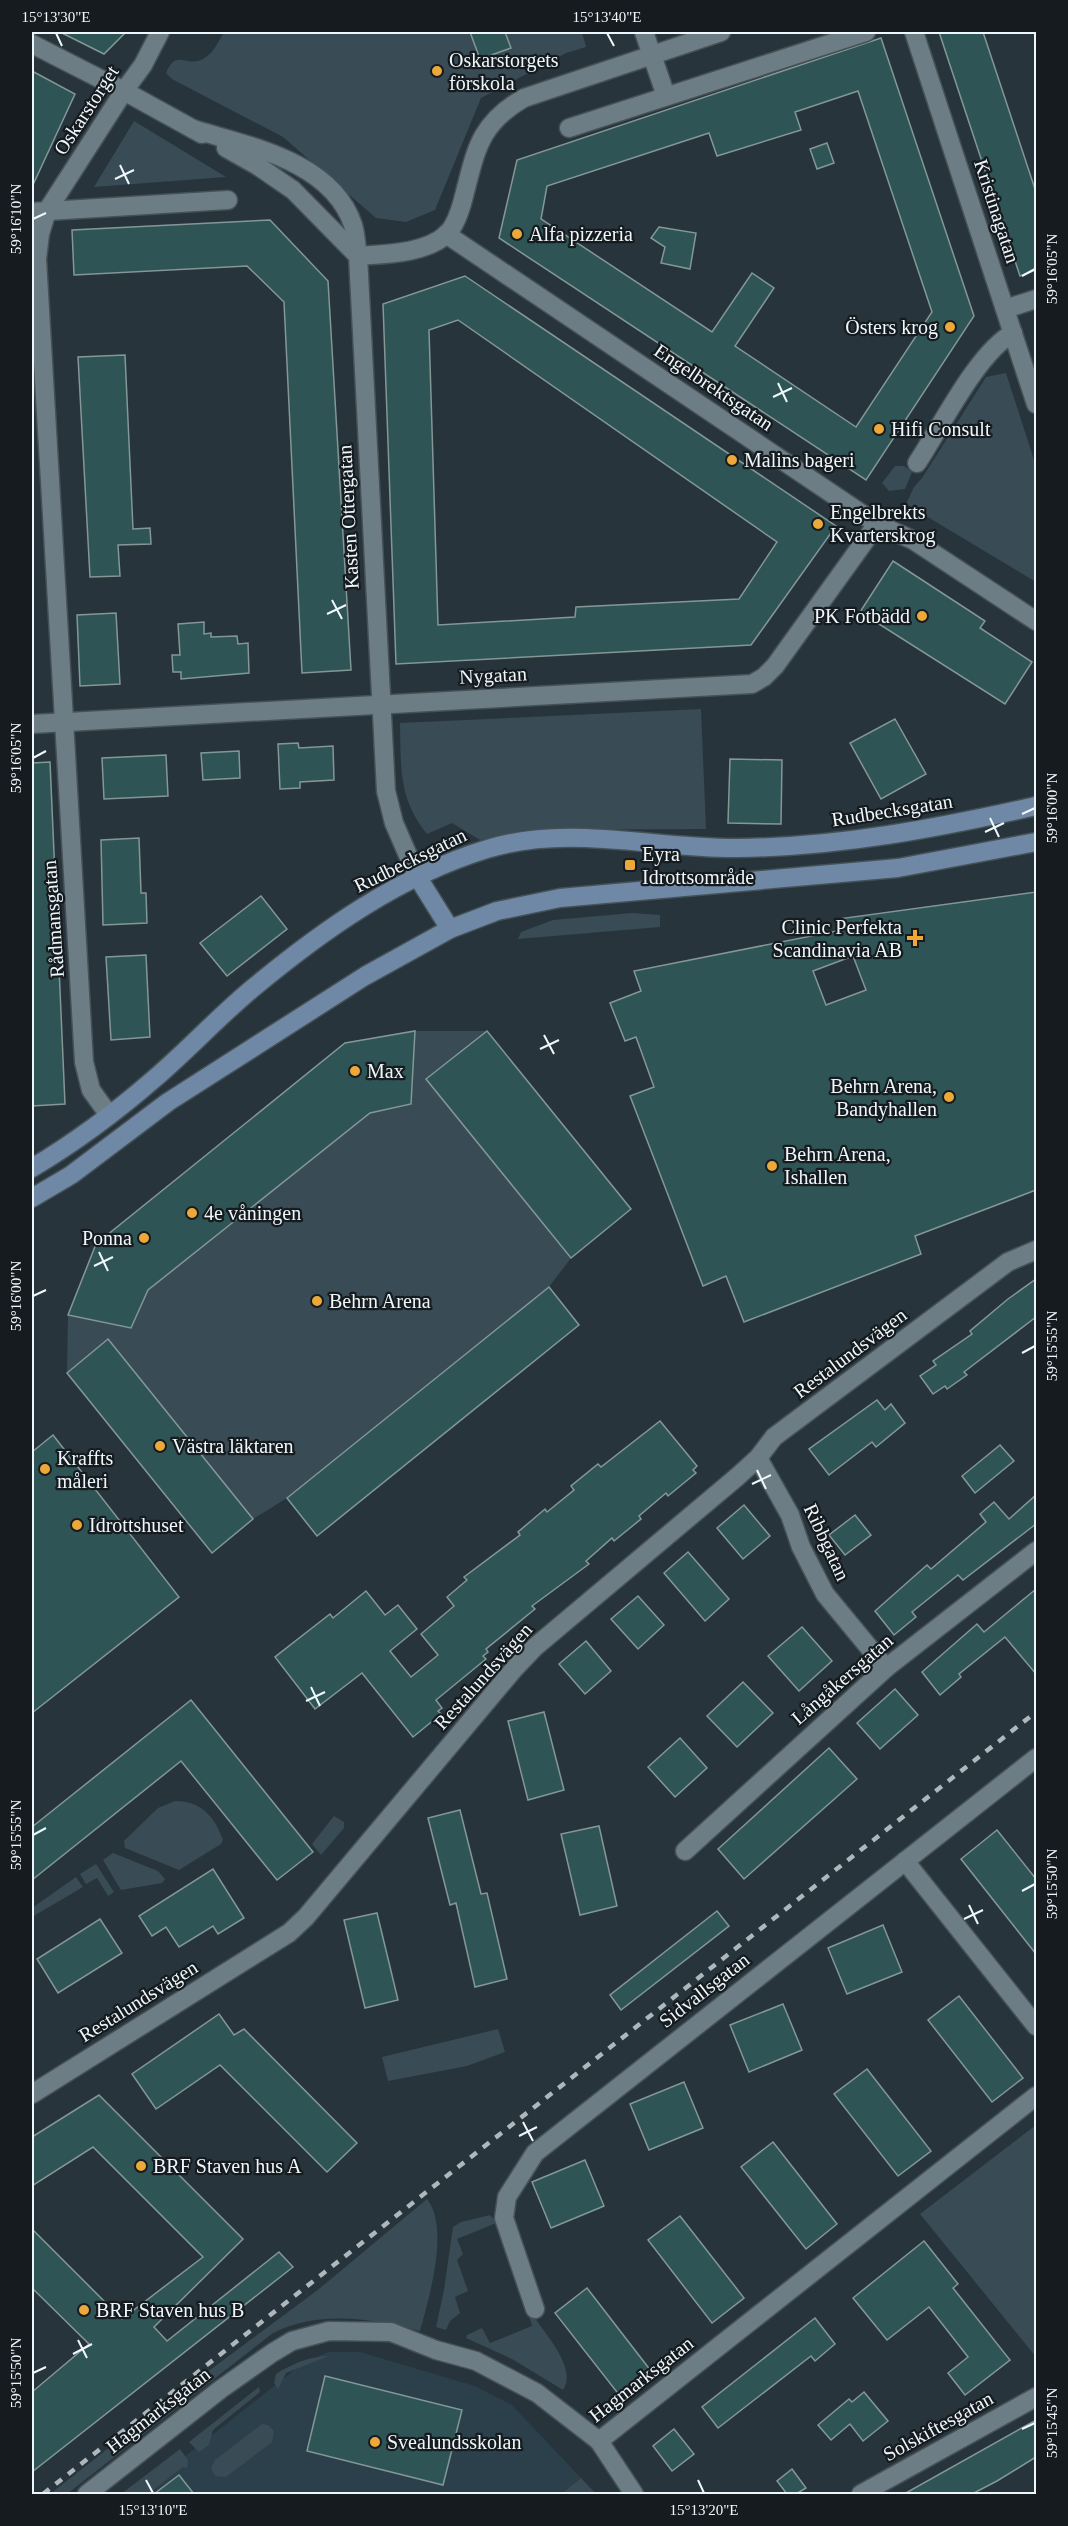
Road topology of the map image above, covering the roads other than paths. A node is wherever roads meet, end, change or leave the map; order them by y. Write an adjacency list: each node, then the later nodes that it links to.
1 (160, 32): 8 (street, Oskarstorget)
2 (644, 32): 7 (street)
3 (721, 32): 7 (street)
4 (866, 32): 9 (street)
5 (914, 32): 17 (street, Kristinagatan)
6 (32, 44): 8 (street)
7 (652, 55): 9 (street); 14 (street)
8 (124, 90): 11 (street); 13 (street, Oskarstorget)
9 (666, 96): 10 (street)
10 (570, 128)
11 (193, 129): 15 (street); 15 (street)
12 (228, 201): 13 (street)
13 (39, 212): 24 (street, Rådmansgatan)
14 (446, 234): 15 (street); 21 (street, Engelbrektsgatan)
15 (358, 256): 23 (street, Kasten Ottergatan)
16 (1036, 299): 17 (street)
17 (1005, 309): 18 (street, Kristinagatan)
18 (1013, 333): 19 (street, Kristinagatan); 20 (street)
19 (1036, 404)
20 (917, 463)
21 (877, 524): 22 (street, Engelbrektsgatan); 23 (street, Nygatan)
22 (1036, 621)
23 (380, 704): 24 (street, Nygatan); 28 (street, Kasten Ottergatan)
24 (64, 722): 25 (street, Nygatan); 30 (street, Rådmansgatan)
25 (32, 724)
26 (1036, 806): 28 (main road, Rudbecksgatan)
27 (1036, 842): 29 (main road)
28 (417, 876): 29 (main road); 30 (main road, Rudbecksgatan)
29 (450, 929): 32 (main road)
30 (109, 1115): 31 (main road, Rudbecksgatan)
31 (32, 1168)
32 (32, 1198)
33 (1036, 1250): 34 (street, Restalundsvägen)
34 (758, 1458): 36 (street, Ribbgatan); 41 (street, Restalundsvägen)
35 (1036, 1551): 36 (street, Långåkersgatan)
36 (886, 1668): 38 (street, Långåkersgatan)
37 (1036, 1758): 39 (street, Sidvallsgatan)
38 (685, 1851)
39 (906, 1861): 40 (street); 43 (street, Sidvallsgatan)
40 (1036, 2026)
41 (32, 2094)
42 (1036, 2096): 45 (street, Hagmarksgatan)
43 (536, 2309)
44 (1036, 2397): 48 (street, Solskiftesgatan)
45 (599, 2442): 46 (street, Hagmarksgatan); 47 (street)
46 (87, 2494)
47 (634, 2494)
48 (861, 2494)

